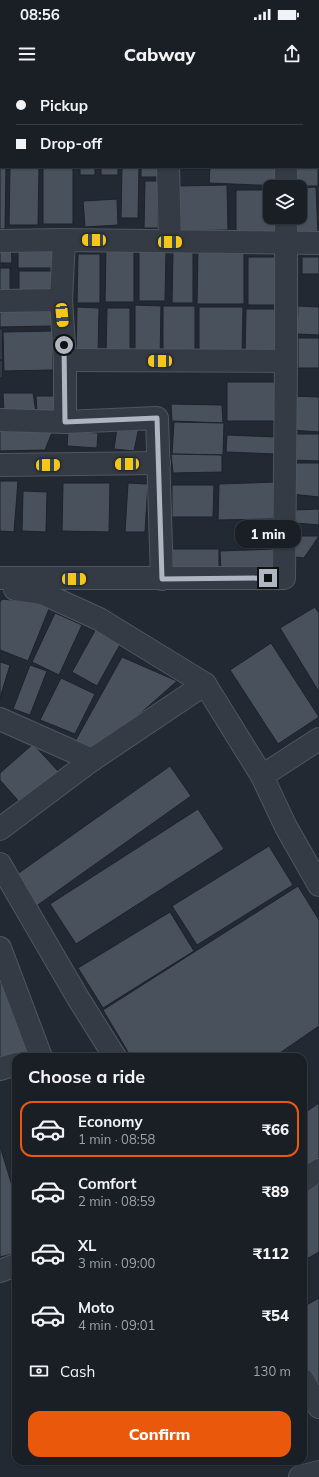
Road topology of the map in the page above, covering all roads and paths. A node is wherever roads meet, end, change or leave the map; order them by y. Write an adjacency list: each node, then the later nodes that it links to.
1 (168, 168): 7 (street)
2 (286, 168): 3 (street)
3 (286, 180)
4 (286, 224): 8 (street)
5 (64, 240): 6 (street); 7 (street); 10 (street)
6 (0, 241)
7 (170, 242): 8 (street)
8 (286, 243): 9 (street); 13 (street)
9 (319, 243)
10 (61, 300): 11 (street); 12 (street)
11 (0, 301)
12 (65, 360): 13 (street); 15 (street)
13 (286, 361): 19 (street)
14 (0, 420): 15 (street)
15 (65, 422): 16 (street)
16 (159, 463): 17 (street); 19 (street)
17 (0, 465)
18 (0, 578): 19 (street)
19 (162, 579)
20 (0, 587): 21 (street)
21 (204, 684): 24 (street); 25 (street)
22 (0, 719): 24 (street)
23 (319, 739): 25 (street)
24 (92, 760): 26 (street)
25 (262, 776): 28 (street)
26 (0, 829)
27 (0, 864): 31 (street)
28 (319, 885)
29 (0, 948): 30 (street)
30 (39, 1053)
31 (112, 1053)
32 (12, 1065): 33 (street)
33 (0, 1069)
34 (319, 1170): 35 (street)
35 (307, 1178)
36 (12, 1266): 37 (street)
37 (0, 1271)
38 (307, 1387): 39 (street)
39 (319, 1407)
40 (319, 1472): 41 (street)
41 (300, 1477)

